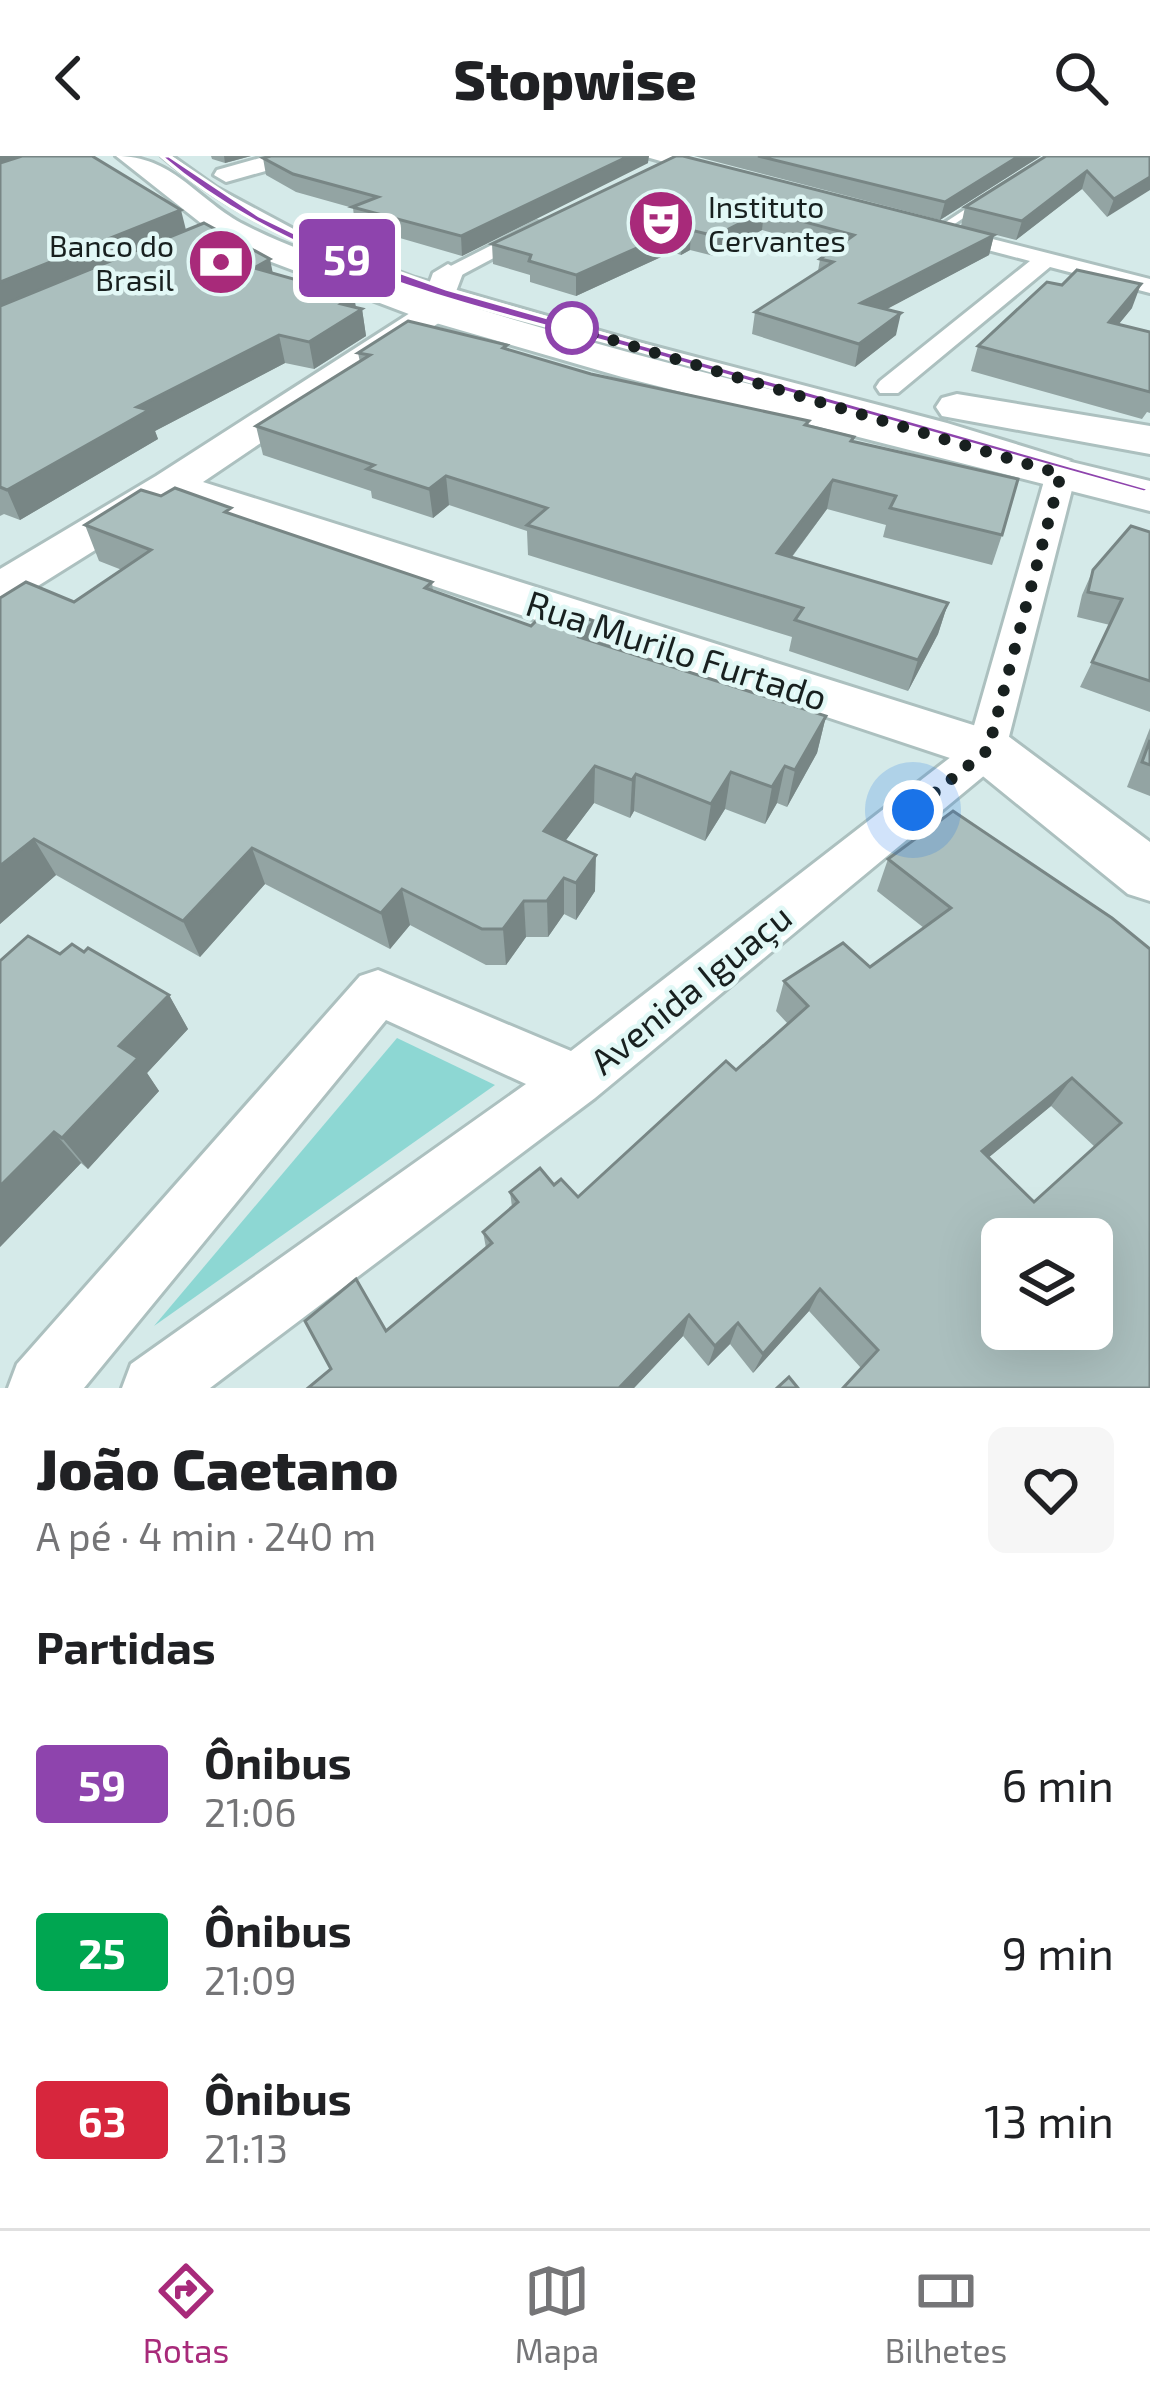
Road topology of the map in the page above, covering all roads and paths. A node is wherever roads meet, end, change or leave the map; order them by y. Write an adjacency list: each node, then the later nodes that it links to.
1 (130, 156): 15 (main road)
2 (166, 156): 15 (lane)
3 (200, 156): 7 (main road)
4 (293, 156): 7 (street)
5 (652, 156): 6 (street)
6 (683, 159): 8 (street); 9 (street)
7 (226, 175): 15 (main road)
8 (742, 179)
9 (635, 182)
10 (1006, 187): 12 (lane)
11 (573, 212): 15 (street)
12 (926, 228): 13 (street)
13 (1045, 260): 14 (street); 17 (street)
14 (1150, 286)
15 (442, 292): 16 (lane); 17 (main road); 21 (main road); 22 (street)
16 (659, 352): 21 (lane); 23 (lane)
17 (890, 387): 18 (main road)
18 (957, 407): 19 (main road); 20 (main road)
19 (1150, 440)
20 (1150, 467)
21 (1061, 474): 23 (main road); 24 (main road); 26 (street)
22 (171, 485): 25 (street); 26 (street, Rua Murilo Furtado)
23 (1150, 492)
24 (1150, 509)
25 (0, 589)
26 (988, 750): 27 (street, Rua Murilo Furtado); 28 (street, Avenida Iguaçu)
27 (1150, 876)
28 (576, 1080): 29 (street); 30 (street, Avenida Iguaçu)
29 (41, 1388)
30 (155, 1388)

